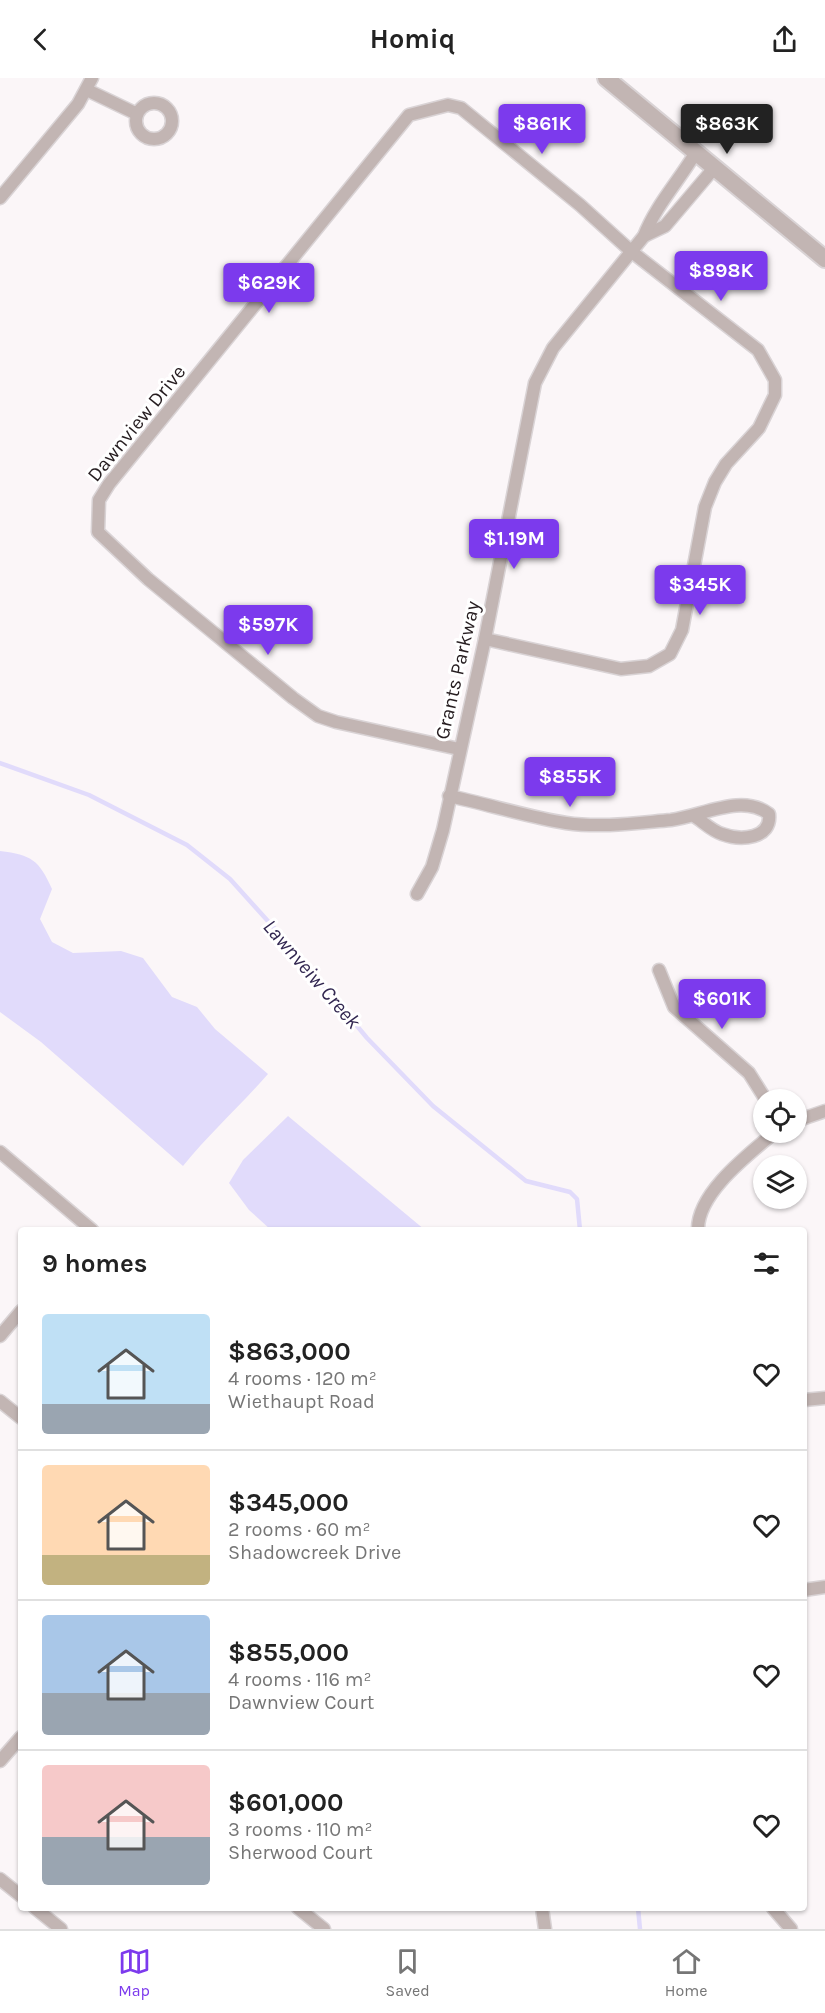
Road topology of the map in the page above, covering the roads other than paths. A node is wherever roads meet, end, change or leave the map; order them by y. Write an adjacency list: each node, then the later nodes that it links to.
1 (92, 78): 3 (street)
2 (606, 78): 5 (street)
3 (87, 90): 4 (street); 7 (street)
4 (137, 114)
5 (696, 152): 6 (street); 8 (street, Grants Parkway)
6 (715, 167): 8 (street, Grants Parkway); 10 (street)
7 (0, 198)
8 (644, 236): 9 (street, Grants Parkway)
9 (632, 252): 11 (street, Grants Parkway); 11 (street); 12 (street, Dawnview Drive)
10 (825, 259)
11 (485, 639): 12 (street, Grants Parkway)
12 (459, 749): 13 (street, Grants Parkway)
13 (449, 796): 14 (street); 15 (street, Grants Parkway)
14 (694, 816): 14 (street)
15 (417, 894)
16 (659, 970): 17 (street)
17 (758, 1089)
18 (825, 1111): 19 (street)
19 (807, 1117)
20 (762, 1143): 23 (street)
21 (0, 1152): 22 (street)
22 (88, 1227)
23 (698, 1227)
24 (18, 1315): 25 (street)
25 (0, 1336)
26 (825, 1398): 27 (street)
27 (807, 1400)
28 (0, 1401): 29 (street)
29 (18, 1416)
30 (825, 1587): 31 (street)
31 (807, 1590)
32 (18, 1740): 33 (street)
33 (0, 1761)
34 (0, 1879): 35 (street)
35 (18, 1894)
36 (39, 1911): 40 (street)
37 (302, 1911): 41 (street)
38 (542, 1911): 42 (street)
39 (776, 1911): 43 (street)
40 (61, 1929)
41 (324, 1929)
42 (544, 1929)
43 (791, 1929)

